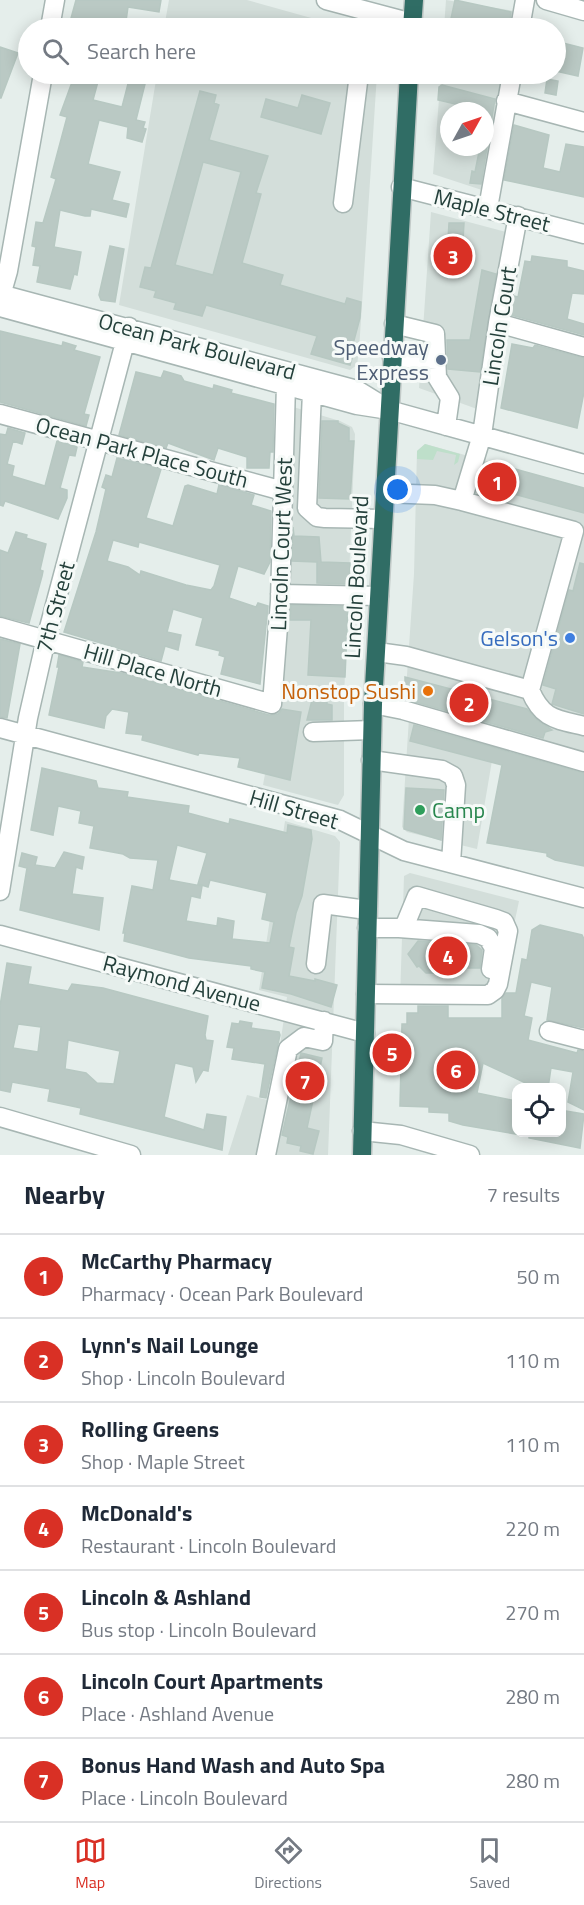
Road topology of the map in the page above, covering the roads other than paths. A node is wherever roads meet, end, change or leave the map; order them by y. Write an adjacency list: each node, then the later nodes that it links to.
1 (55, 0): 7 (street)
2 (326, 0): 8 (street)
3 (414, 0): 9 (highway)
4 (525, 0): 10 (street)
5 (546, 0): 6 (street)
6 (584, 10)
7 (52, 18)
8 (361, 18)
9 (413, 18)
10 (522, 18)
11 (41, 84): 22 (street)
12 (358, 84): 18 (street)
13 (408, 84): 17 (highway, Lincoln Boulevard)
14 (510, 84): 15 (street)
15 (506, 101): 16 (street); 19 (street)
16 (584, 122)
17 (401, 187): 19 (street, Maple Street); 24 (highway, Lincoln Boulevard)
18 (343, 203)
19 (488, 208): 20 (street, Maple Street)
20 (518, 216): 21 (street, Maple Street); 23 (street, Lincoln Court)
21 (584, 234)
22 (1, 299): 25 (street, Ocean Park Boulevard)
23 (498, 323): 26 (street); 34 (street, Lincoln Court)
24 (394, 324): 27 (highway, Lincoln Boulevard); 28 (street)
25 (127, 334): 29 (street, Ocean Park Boulevard); 31 (street, Ocean Park Boulevard); 35 (street, 7th Street)
26 (584, 346)
27 (393, 358): 28 (street); 31 (highway, Lincoln Boulevard)
28 (437, 360): 33 (street)
29 (286, 384): 30 (street, Ocean Park Boulevard); 37 (street, Lincoln Court West)
30 (312, 392): 31 (street, Ocean Park Boulevard); 40 (street)
31 (389, 410): 33 (street, Ocean Park Boulevard); 38 (highway, Lincoln Boulevard)
32 (0, 414): 35 (street, Ocean Park Place South)
33 (446, 426): 34 (street, Ocean Park Boulevard)
34 (482, 435): 36 (street, Ocean Park Boulevard); 39 (street, Lincoln Court)
35 (98, 439): 37 (street, Ocean Park Place South); 45 (street, 7th Street)
36 (584, 464)
37 (283, 491): 42 (street, Lincoln Court West)
38 (385, 493): 39 (street); 40 (highway, Lincoln Boulevard)
39 (462, 501): 41 (street)
40 (383, 519): 43 (highway, Lincoln Boulevard)
41 (579, 533): 47 (street)
42 (280, 594): 43 (street); 48 (street, Lincoln Court West)
43 (379, 596): 46 (highway, Lincoln Boulevard)
44 (0, 627): 45 (street, Hill Place North)
45 (46, 639): 48 (street, Hill Place North); 54 (street, 7th Street)
46 (377, 652): 47 (street); 49 (highway, Lincoln Boulevard)
47 (530, 690): 50 (street)
48 (272, 704)
49 (373, 704): 52 (highway, Lincoln Boulevard); 56 (street)
50 (584, 726)
51 (0, 728): 54 (street, Hill Street)
52 (372, 730): 53 (street); 55 (highway, Lincoln Boulevard)
53 (313, 732)
54 (26, 735): 57 (street, Hill Street); 59 (street, 7th Street)
55 (371, 760): 57 (highway, Lincoln Boulevard); 58 (street)
56 (584, 762)
57 (369, 836): 58 (street, Hill Street); 61 (highway, Lincoln Boulevard)
58 (451, 863): 60 (street, Hill Street)
59 (0, 891)
60 (584, 898)
61 (367, 919): 62 (street); 64 (street); 66 (highway, Lincoln Boulevard)
62 (399, 928): 65 (street); 65 (street)
63 (0, 935): 67 (street, Raymond Avenue)
64 (316, 964)
65 (491, 993): 66 (street)
66 (366, 994): 69 (highway, Lincoln Boulevard)
67 (324, 1022): 69 (street, Raymond Avenue); 74 (street)
68 (549, 1031): 70 (street)
69 (364, 1033): 72 (highway, Lincoln Boulevard)
70 (584, 1040)
71 (0, 1117): 73 (street)
72 (362, 1131): 75 (highway, Lincoln Boulevard); 76 (street)
73 (131, 1155)
74 (267, 1155)
75 (362, 1155)
76 (470, 1155)

